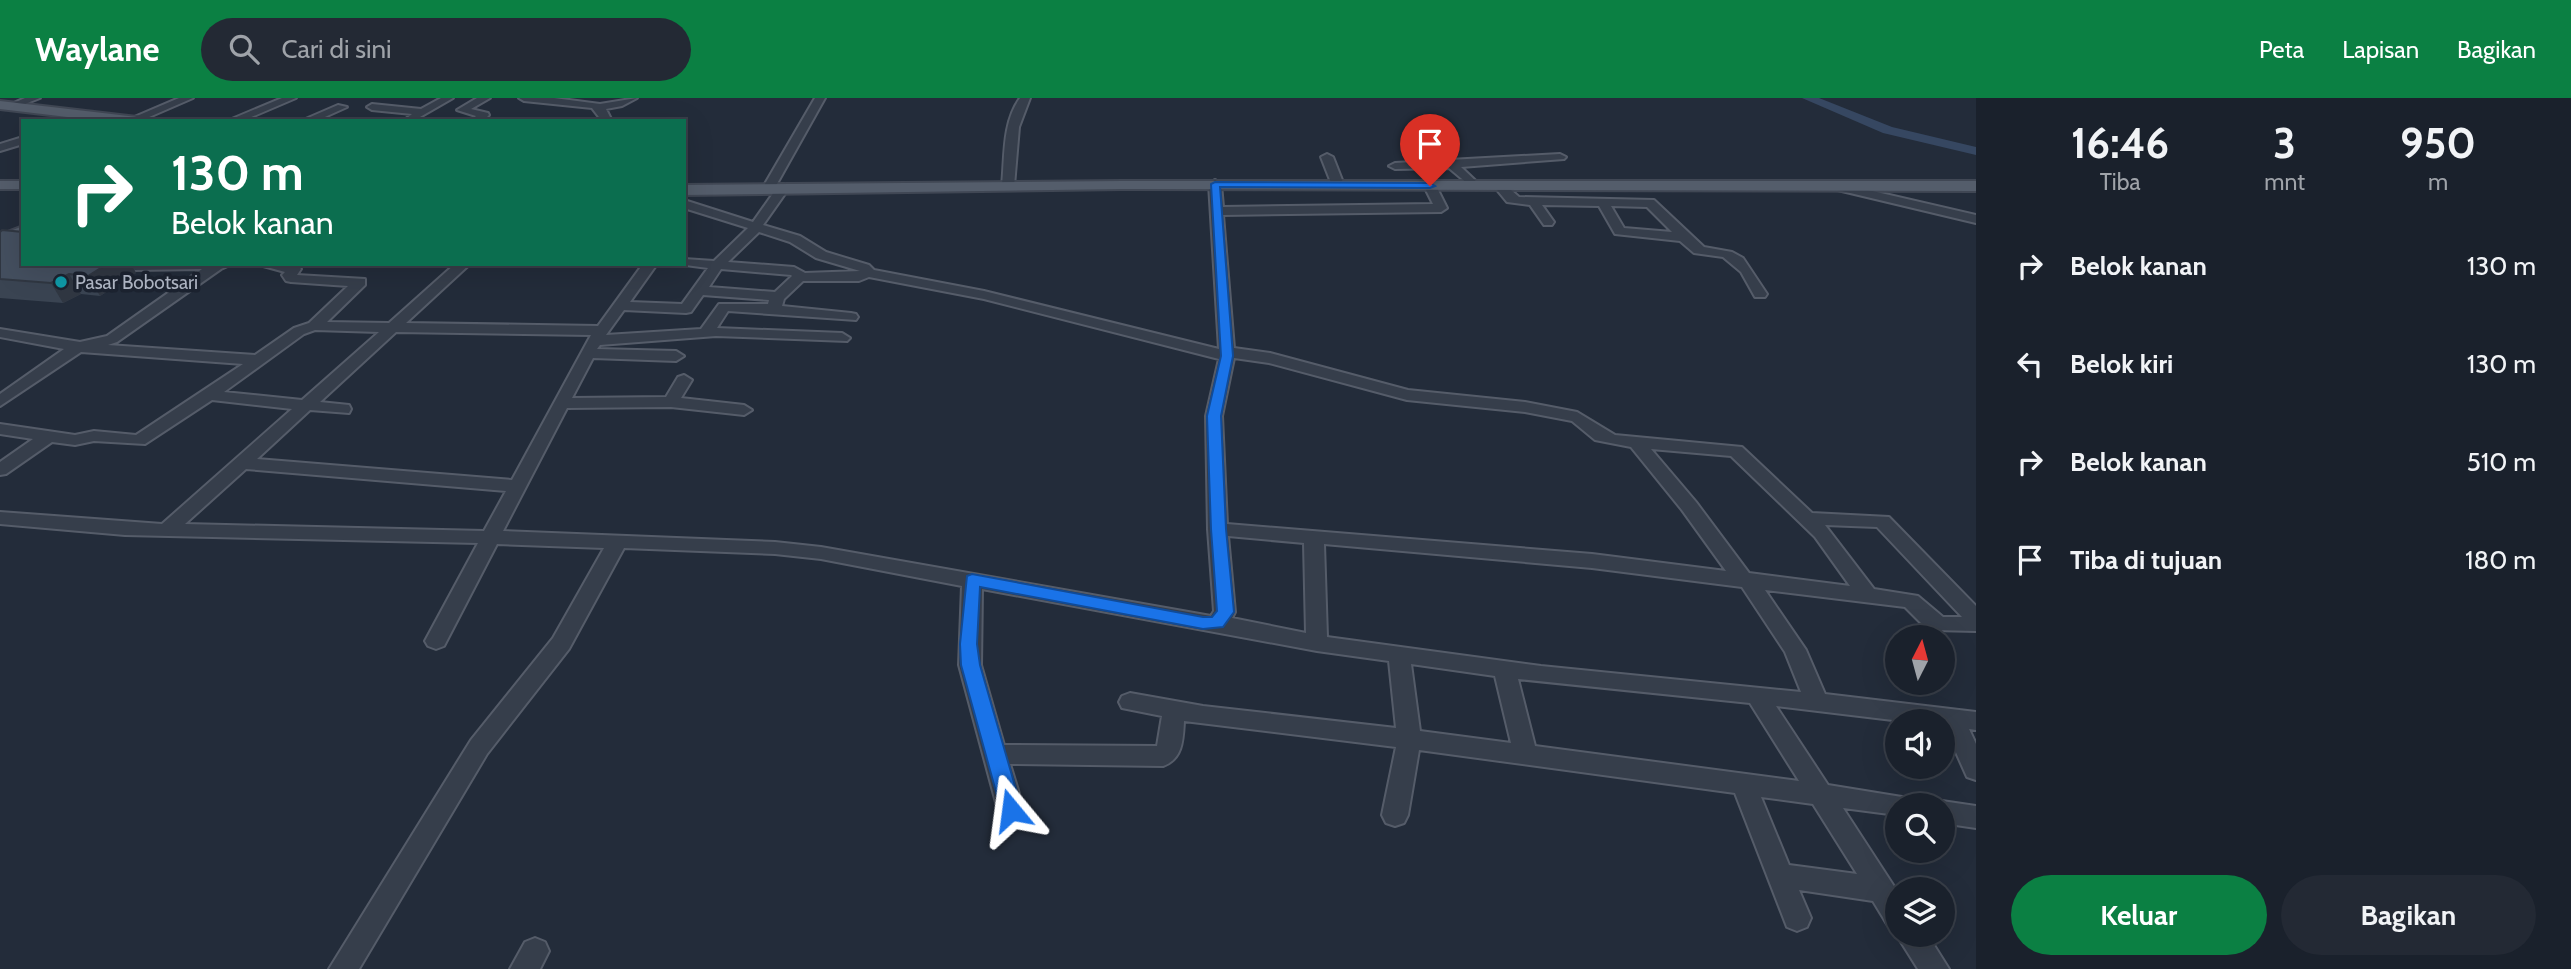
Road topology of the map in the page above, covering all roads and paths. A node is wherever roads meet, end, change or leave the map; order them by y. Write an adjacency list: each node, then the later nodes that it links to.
1 (35, 98): 11 (street)
2 (188, 98): 18 (street)
3 (291, 98): 19 (street)
4 (448, 98): 14 (street)
5 (485, 98): 22 (street)
6 (524, 98): 13 (street)
7 (632, 98): 13 (street)
8 (820, 98): 41 (street)
9 (1025, 98): 38 (street)
10 (345, 102): 20 (street)
11 (4, 106): 15 (main road)
12 (372, 107): 14 (street)
13 (599, 107): 23 (street)
14 (422, 112): 21 (street)
15 (69, 117): 16 (main road); 17 (main road)
16 (88, 119)
17 (110, 119)
18 (134, 119)
19 (237, 119)
20 (310, 119)
21 (410, 119)
22 (479, 119)
23 (606, 119)
24 (0, 140): 25 (street)
25 (20, 141): 26 (street)
26 (0, 148)
27 (1327, 157): 34 (street)
28 (1560, 158): 29 (street)
29 (1452, 164): 30 (street); 35 (street)
30 (1395, 166)
31 (1215, 184): 34 (main road); 38 (main road); 45 (street)
32 (0, 185): 33 (main road)
33 (21, 185)
34 (1338, 185): 39 (main road)
35 (1474, 185): 36 (main road); 39 (main road)
36 (1499, 185): 37 (main road); 43 (street)
37 (1829, 185): 40 (main road); 46 (street)
38 (1008, 186): 41 (main road)
39 (1430, 186): 45 (street)
40 (1976, 186)
41 (775, 189): 42 (main road); 48 (street)
42 (687, 201): 48 (street)
43 (1534, 202): 44 (street); 47 (street)
44 (1603, 203): 51 (street); 51 (street)
45 (1217, 211): 78 (street)
46 (1976, 219)
47 (1548, 222)
48 (755, 227): 55 (street); 60 (street)
49 (21, 235): 52 (main road)
50 (21, 235): 53 (main road)
51 (1684, 237): 63 (street)
52 (0, 241)
53 (0, 246)
54 (686, 263): 55 (street)
55 (717, 265): 61 (street); 62 (street)
56 (216, 266): 77 (street)
57 (276, 266): 69 (street)
58 (461, 266): 70 (street)
59 (649, 266): 65 (street)
60 (868, 272): 61 (street); 78 (street)
61 (799, 277): 64 (street)
62 (700, 290): 64 (street); 66 (street)
63 (1760, 294)
64 (775, 303): 67 (street); 71 (street)
65 (620, 306): 66 (street); 76 (street)
66 (686, 309): 74 (street)
67 (816, 313): 68 (street); 73 (street)
68 (851, 317)
69 (314, 326): 70 (street); 80 (street)
70 (390, 328): 76 (street); 86 (street)
71 (706, 332): 73 (street); 74 (street)
72 (0, 333): 77 (street)
73 (805, 335): 75 (street)
74 (673, 336): 76 (street)
75 (842, 338)
76 (595, 341): 79 (street); 84 (street)
77 (79, 347): 80 (street); 83 (street)
78 (1227, 354): 91 (street); 98 (street)
79 (676, 356)
80 (258, 360): 82 (street)
81 (684, 380): 85 (street)
82 (209, 395): 86 (street); 90 (street)
83 (0, 401)
84 (561, 402): 85 (street); 94 (street)
85 (671, 402): 88 (street)
86 (303, 405): 87 (street); 92 (street)
87 (343, 409)
88 (744, 410)
89 (0, 429): 90 (street)
90 (49, 436): 93 (street)
91 (1637, 443): 96 (street); 103 (street)
92 (241, 463): 94 (street); 97 (street)
93 (0, 470)
94 (517, 486): 99 (street)
95 (0, 518): 97 (street)
96 (1808, 519): 104 (street); 105 (street)
97 (168, 529): 99 (street)
98 (1219, 529): 100 (street); 106 (street)
99 (490, 537): 101 (street); 108 (street)
100 (1314, 537): 103 (street); 109 (street)
101 (618, 541): 102 (street); 136 (street)
102 (972, 580): 106 (street); 121 (street)
103 (1745, 580): 104 (street); 114 (street)
104 (1868, 595): 107 (street)
105 (1976, 619)
106 (1217, 623): 109 (street)
107 (1976, 624)
108 (436, 641)
109 (1317, 643): 110 (street)
110 (1399, 655): 111 (street); 120 (street)
111 (1504, 669): 112 (street); 122 (street)
112 (1757, 695): 114 (street); 125 (street)
113 (1130, 702): 115 (street)
114 (1817, 703): 116 (street)
115 (1174, 710): 120 (street); 121 (street)
116 (1885, 711)
117 (1955, 718): 118 (street)
118 (1976, 721)
119 (1955, 724): 123 (street)
120 (1409, 739): 122 (street); 129 (street)
121 (996, 754): 127 (street)
122 (1526, 755): 124 (street)
123 (1976, 770)
124 (1744, 783): 125 (street); 131 (street)
125 (1818, 792): 126 (street); 132 (street)
126 (1885, 803)
127 (1011, 810)
128 (1955, 814): 130 (street)
129 (1395, 815)
130 (1976, 817)
131 (1780, 875): 132 (street); 134 (street)
132 (1881, 890): 133 (street)
133 (1885, 896)
134 (1797, 918)
135 (1919, 947): 137 (street)
136 (343, 969)
137 (1935, 969)

